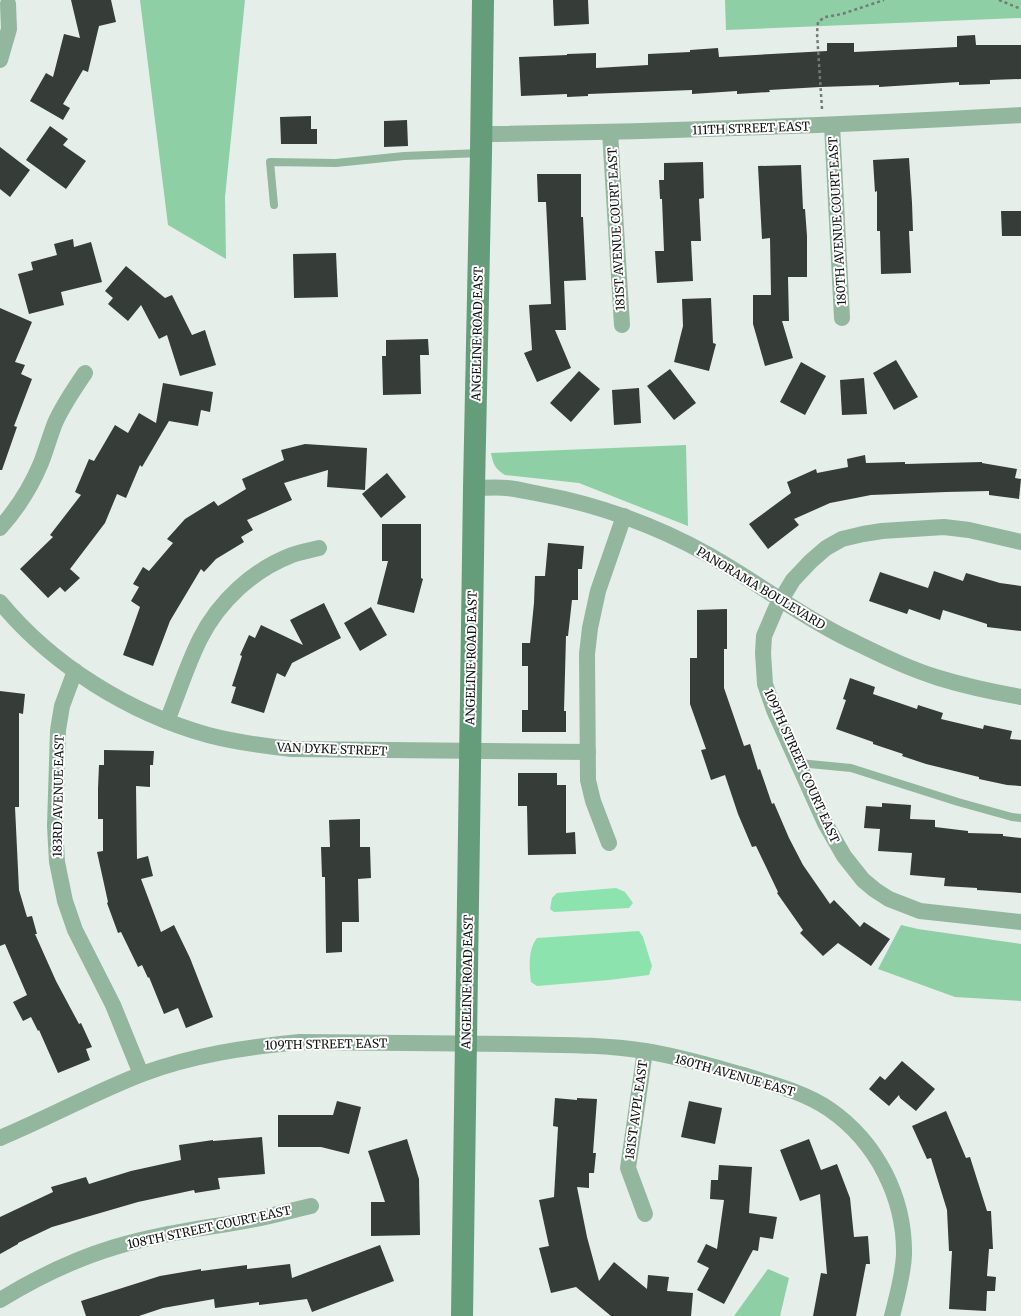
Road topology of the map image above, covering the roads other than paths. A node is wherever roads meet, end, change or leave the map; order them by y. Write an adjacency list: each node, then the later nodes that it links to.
1 (483, 0): 7 (street, ANGELINE ROAD EAST)
2 (8, 4): 3 (street)
3 (0, 60)
4 (1021, 115): 5 (street, 111TH STREET EAST)
5 (828, 125): 6 (street, 111TH STREET EAST); 9 (street, 180TH AVENUE COURT EAST)
6 (610, 132): 7 (street, 111TH STREET EAST); 10 (street, 181ST AVENUE COURT EAST)
7 (482, 144): 8 (lane); 12 (street, ANGELINE ROAD EAST)
8 (274, 205)
9 (842, 318)
10 (622, 325)
11 (85, 372): 14 (street)
12 (474, 488): 13 (street, PANORAMA BOULEVARD); 22 (street, ANGELINE ROAD EAST)
13 (624, 516): 17 (street, PANORAMA BOULEVARD); 23 (street)
14 (0, 528)
15 (1021, 542): 17 (street, 109TH STREET COURT EAST)
16 (319, 548): 21 (street)
17 (781, 600): 20 (street, PANORAMA BOULEVARD); 24 (street, 109TH STREET COURT EAST)
18 (0, 602): 19 (street, VAN DYKE STREET)
19 (75, 671): 21 (street, VAN DYKE STREET); 30 (street, 183RD AVENUE EAST)
20 (1021, 697)
21 (167, 721): 22 (street, VAN DYKE STREET)
22 (470, 752): 23 (street, VAN DYKE STREET); 28 (street, ANGELINE ROAD EAST)
23 (588, 752): 26 (street)
24 (799, 763): 25 (lane); 27 (street, 109TH STREET COURT EAST)
25 (1021, 818)
26 (609, 843)
27 (1021, 922)
28 (466, 1044): 29 (street, 109TH STREET EAST); 30 (street, 109TH STREET EAST); 35 (street, ANGELINE ROAD EAST)
29 (645, 1051): 33 (street, 181ST AVPL EAST); 36 (street, 180TH AVENUE EAST)
30 (141, 1074): 31 (street, 109TH STREET EAST)
31 (0, 1138)
32 (311, 1206): 34 (street, 108TH STREET COURT EAST)
33 (645, 1214)
34 (0, 1300)
35 (462, 1316)
36 (892, 1316)

